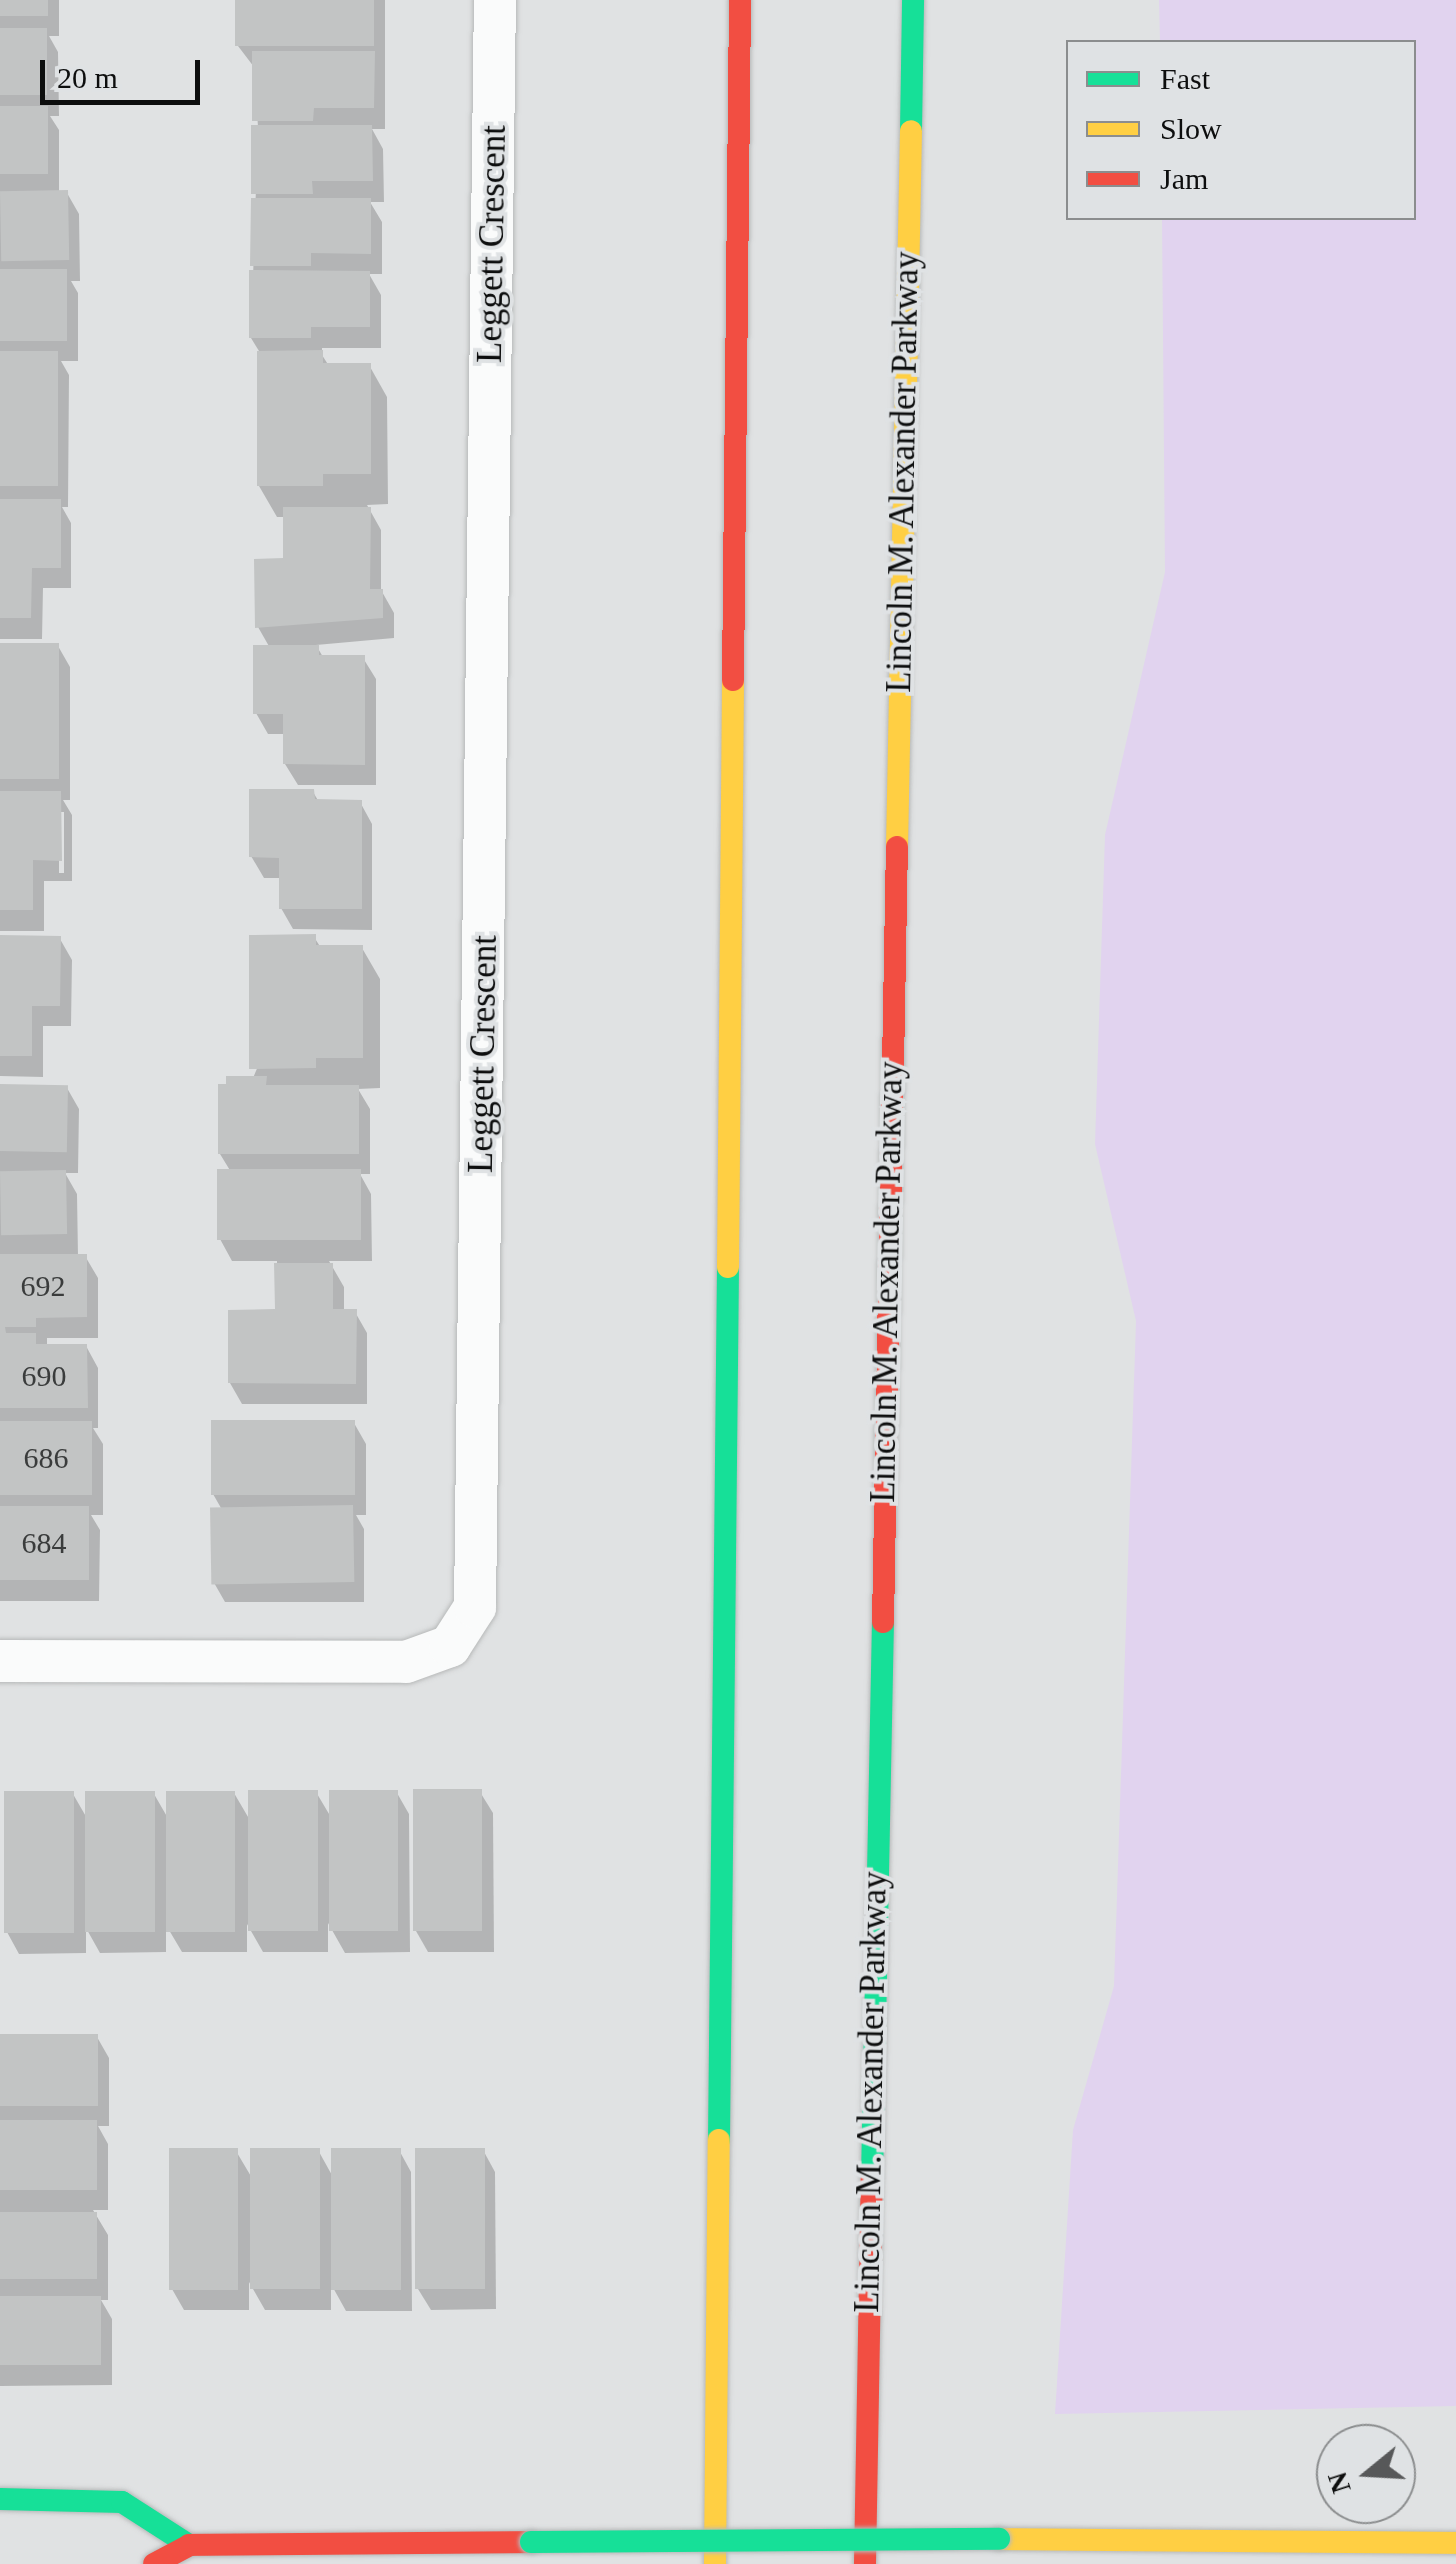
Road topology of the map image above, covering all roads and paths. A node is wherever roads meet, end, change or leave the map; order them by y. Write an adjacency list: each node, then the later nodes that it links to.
1 (495, 0): 4 (street, Leggett Crescent)
2 (740, 0): 9 (main road)
3 (913, 0): 10 (main road, Lincoln M. Alexander Parkway)
4 (0, 1661)
5 (0, 2499): 7 (main road)
6 (1456, 2543): 7 (main road, bridge)
7 (188, 2544): 8 (main road)
8 (154, 2564)
9 (715, 2564)
10 (865, 2564)

